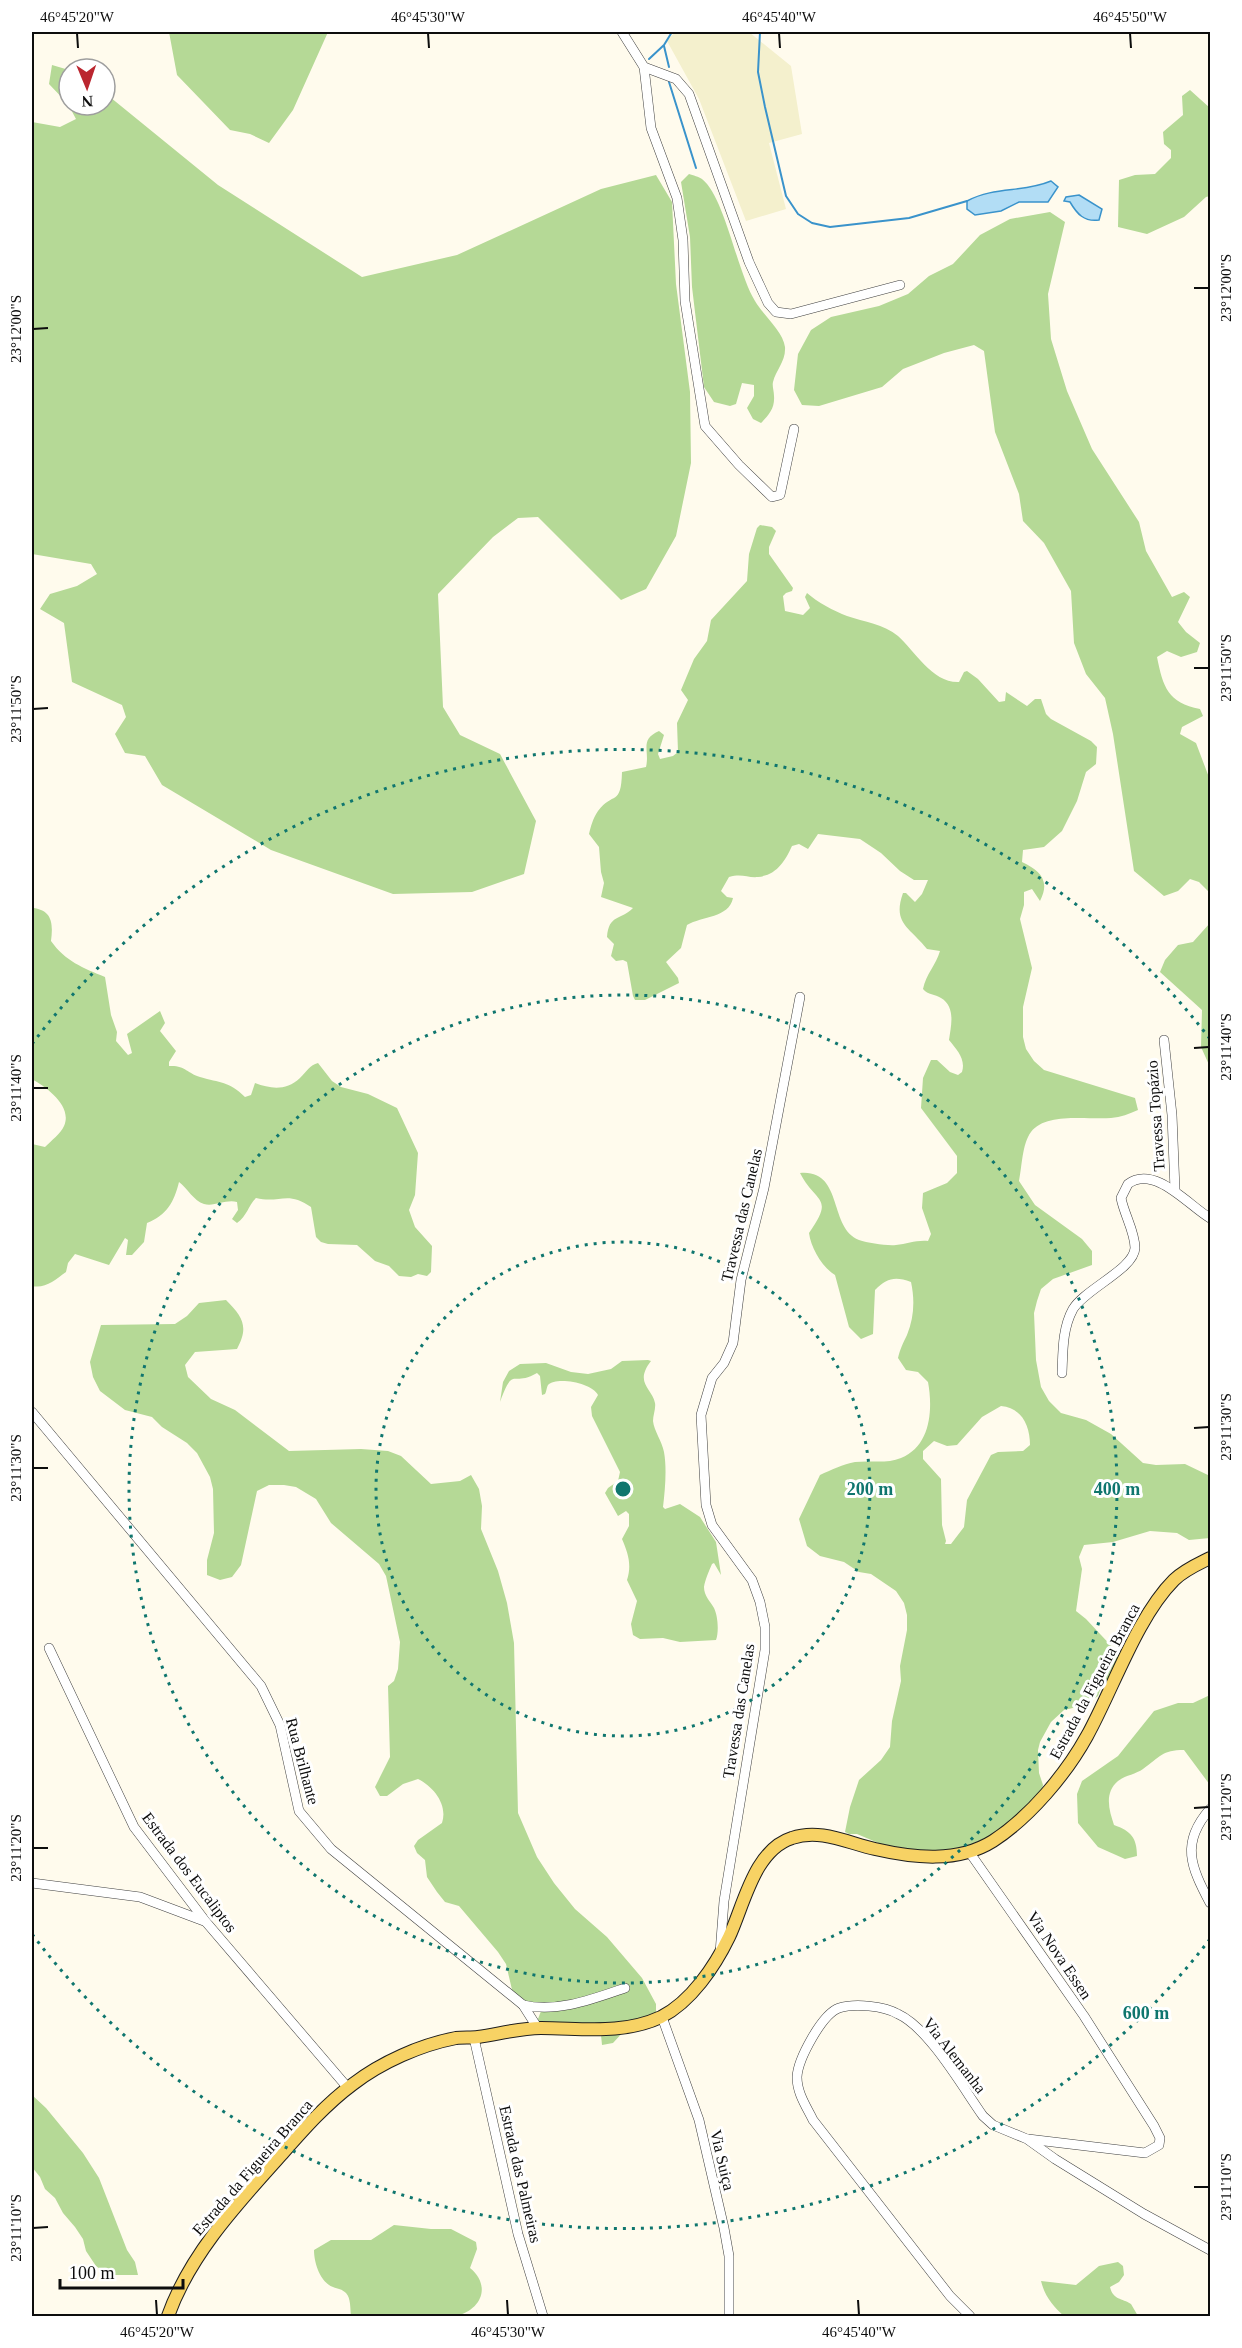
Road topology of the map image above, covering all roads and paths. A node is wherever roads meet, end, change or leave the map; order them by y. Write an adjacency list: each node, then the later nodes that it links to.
1 (622, 32): 2 (street)
2 (645, 67): 3 (street); 4 (street)
3 (900, 285)
4 (794, 429)
5 (800, 997): 18 (street, Travessa das Canelas)
6 (1164, 1040): 7 (street, Travessa Topázio)
7 (1175, 1190): 8 (street); 9 (street)
8 (1210, 1218)
9 (1062, 1373)
10 (32, 1412): 20 (street, Rua Brilhante)
11 (1210, 1558): 14 (main road, Estrada da Figueira Branca)
12 (49, 1648): 17 (street, Estrada dos Eucaliptos)
13 (1210, 1809): 16 (street)
14 (970, 1853): 18 (main road, Estrada da Figueira Branca); 25 (street, Via Nova Essen)
15 (32, 1883): 17 (street)
16 (1210, 1903)
17 (206, 1922): 24 (street, Estrada dos Eucaliptos)
18 (719, 1955): 21 (main road, Estrada da Figueira Branca)
19 (625, 1988): 20 (street)
20 (523, 2005): 22 (street, Rua Brilhante)
21 (662, 2017): 22 (main road, Estrada da Figueira Branca); 29 (street, Via Suiça)
22 (537, 2027): 23 (main road, Estrada da Figueira Branca)
23 (474, 2038): 24 (main road, Estrada da Figueira Branca); 28 (street, Estrada das Palmeiras)
24 (348, 2088): 27 (main road, Estrada da Figueira Branca)
25 (1027, 2139): 26 (street, Via Alemanha); 30 (street, Via Alemanha)
26 (1210, 2250)
27 (168, 2316)
28 (543, 2316)
29 (729, 2316)
30 (969, 2316)

